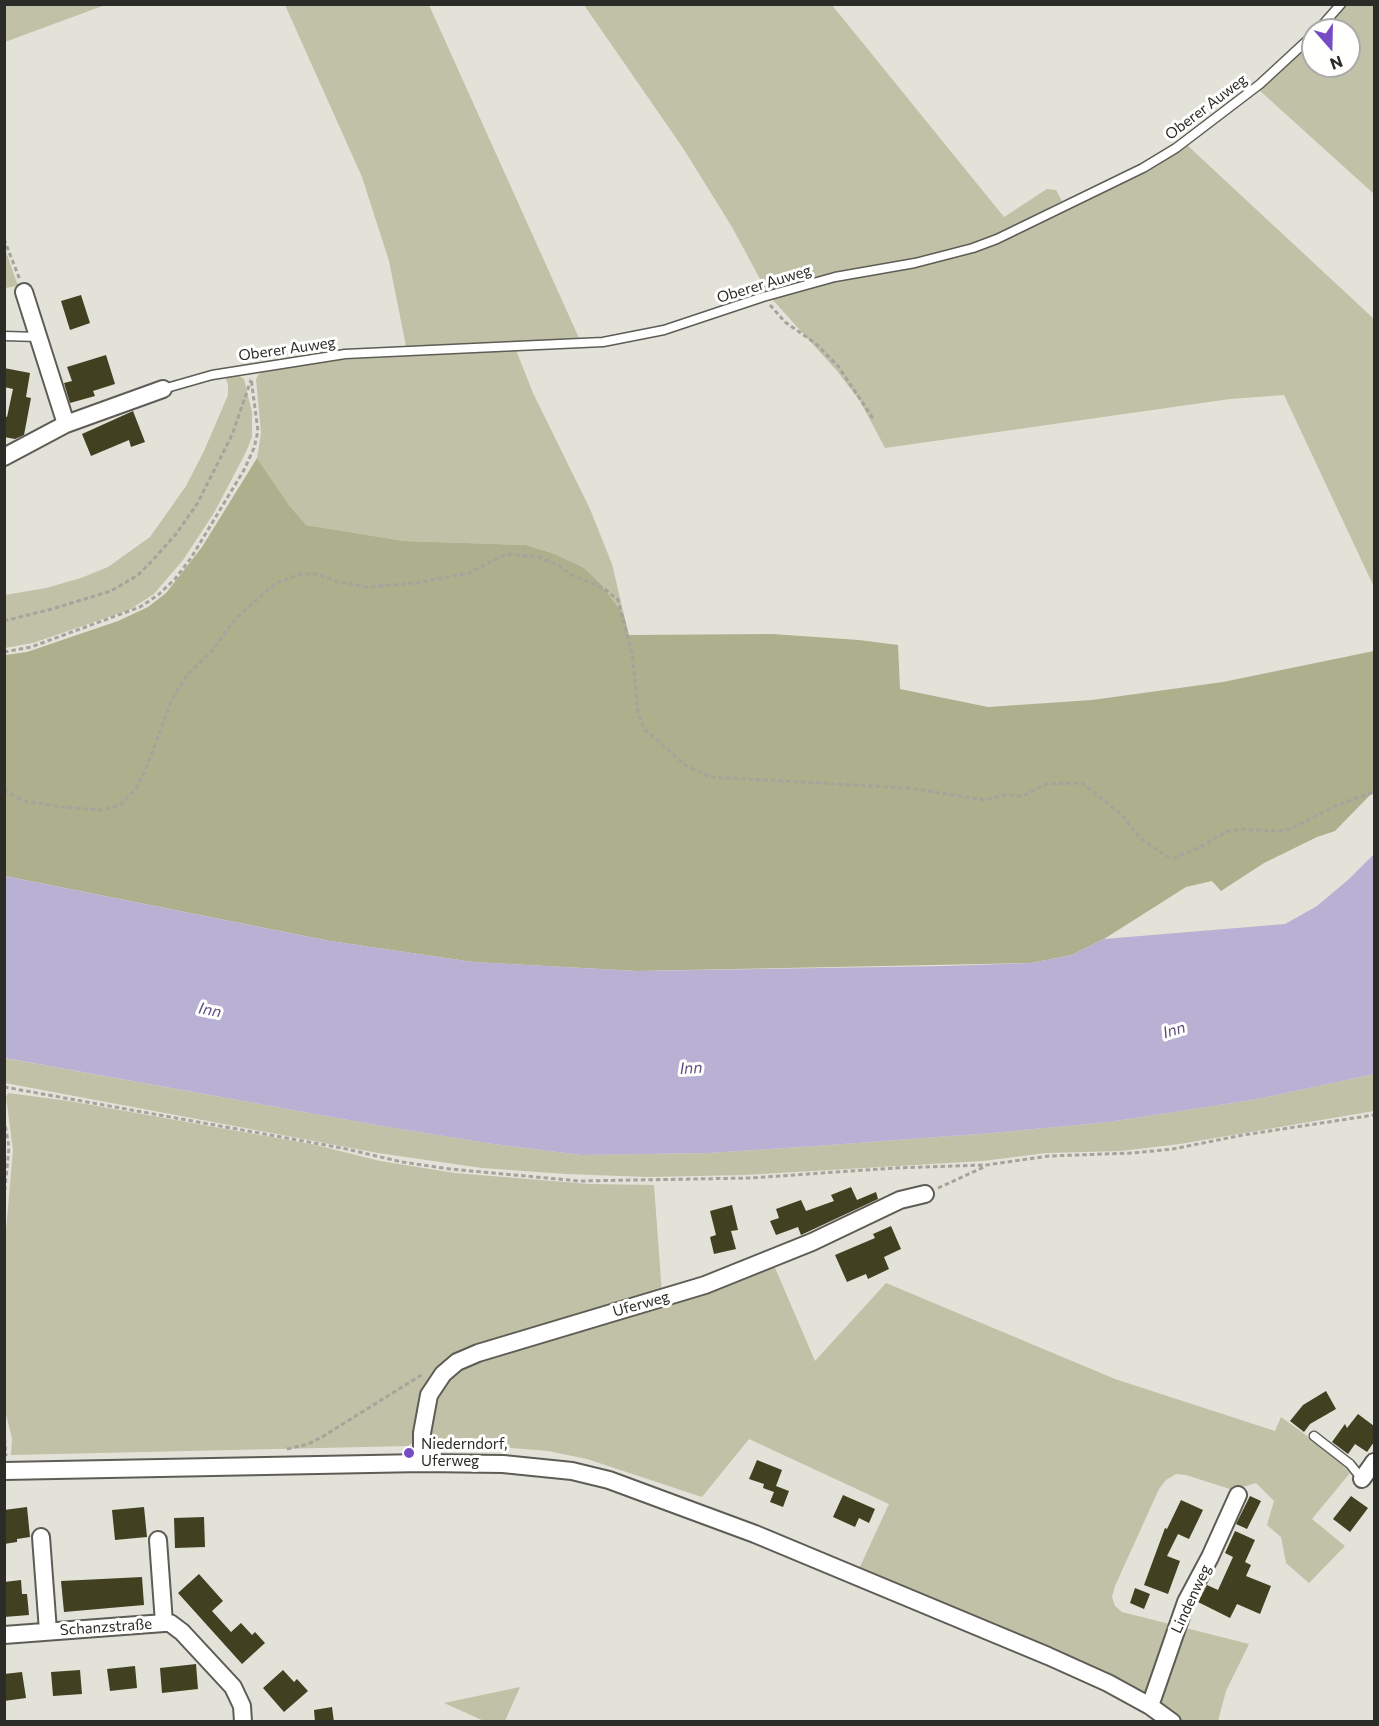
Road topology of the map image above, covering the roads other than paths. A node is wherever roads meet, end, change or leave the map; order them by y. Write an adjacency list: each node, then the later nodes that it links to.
1 (1341, 4): 2 (lane)
2 (1329, 18)
3 (1301, 46): 7 (lane, Oberer Auweg)
4 (24, 292): 6 (street)
5 (4, 336): 6 (lane)
6 (39, 337): 8 (street)
7 (163, 389): 8 (street)
8 (66, 424): 9 (street)
9 (4, 457)
10 (925, 1194): 13 (street, Uferweg)
11 (1314, 1436): 15 (lane)
12 (1374, 1462): 15 (street)
13 (422, 1463): 14 (street); 22 (street)
14 (6, 1471)
15 (1362, 1479)
16 (1238, 1495): 22 (street, Lindenweg)
17 (41, 1537): 20 (street, Schanzstraße)
18 (158, 1540): 19 (street, Schanzstraße)
19 (164, 1623): 20 (street, Schanzstraße); 23 (street, Schanzstraße)
20 (48, 1631): 21 (street, Schanzstraße)
21 (4, 1635)
22 (1150, 1706): 24 (street)
23 (243, 1722)
24 (1172, 1722)

